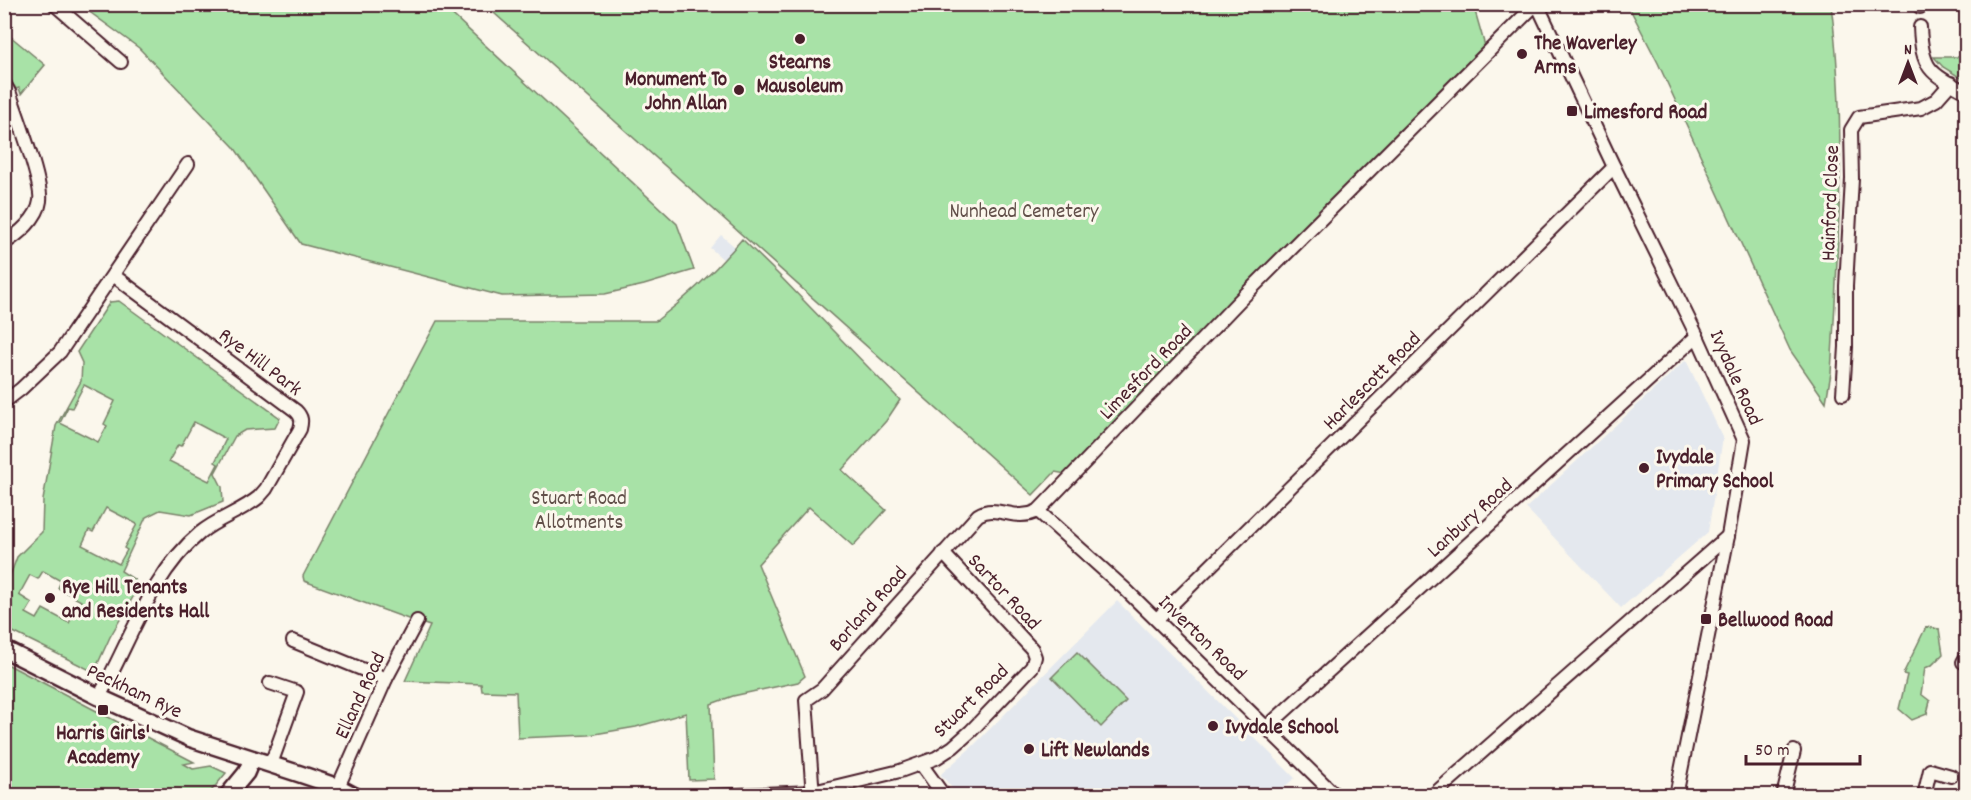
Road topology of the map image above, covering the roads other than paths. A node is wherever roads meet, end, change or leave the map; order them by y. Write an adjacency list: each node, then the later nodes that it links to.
1 (54, 4): 4 (street)
2 (1537, 4): 9 (street, Ivydale Road); 15 (street, Limesford Road)
3 (1920, 27): 5 (street)
4 (122, 62)
5 (1951, 83): 7 (street); 13 (street, Hainford Close)
6 (4, 84): 10 (street)
7 (1966, 92)
8 (188, 164): 11 (street)
9 (1614, 167): 12 (street, Ivydale Road); 18 (street, Harlescott Road)
10 (4, 243)
11 (113, 275): 14 (street); 25 (street, Rye Hill Park)
12 (1697, 336): 16 (street, Ivydale Road); 26 (street, Lanbury Road)
13 (1843, 394)
14 (4, 402)
15 (1038, 511): 17 (street, Borland Road); 18 (street, Inverton Road)
16 (1728, 536): 39 (street); 40 (street, Ivydale Road)
17 (943, 553): 22 (street, Sartor Road); 33 (street, Borland Road)
18 (1157, 620): 26 (street, Inverton Road)
19 (417, 621): 23 (street, Elland Road)
20 (293, 641): 23 (street)
21 (4, 649): 25 (street, Peckham Rye)
22 (1035, 657): 30 (street, Stuart Road)
23 (386, 680): 32 (street, Elland Road)
24 (270, 683): 29 (street)
25 (99, 697): 28 (street, Peckham Rye)
26 (1267, 727): 38 (street, Inverton Road)
27 (1794, 751): 41 (street)
28 (252, 759): 29 (street, Peckham Rye); 34 (street)
29 (271, 764): 32 (street, Peckham Rye)
30 (921, 764): 33 (street, Stuart Road); 37 (street)
31 (1951, 776): 42 (street)
32 (338, 787): 35 (street, Peckham Rye)
33 (813, 794): 36 (street, Stuart Road)
34 (227, 795)
35 (355, 795)
36 (712, 795)
37 (944, 795)
38 (1336, 795)
39 (1431, 795)
40 (1676, 795)
41 (1783, 795)
42 (1924, 795)

